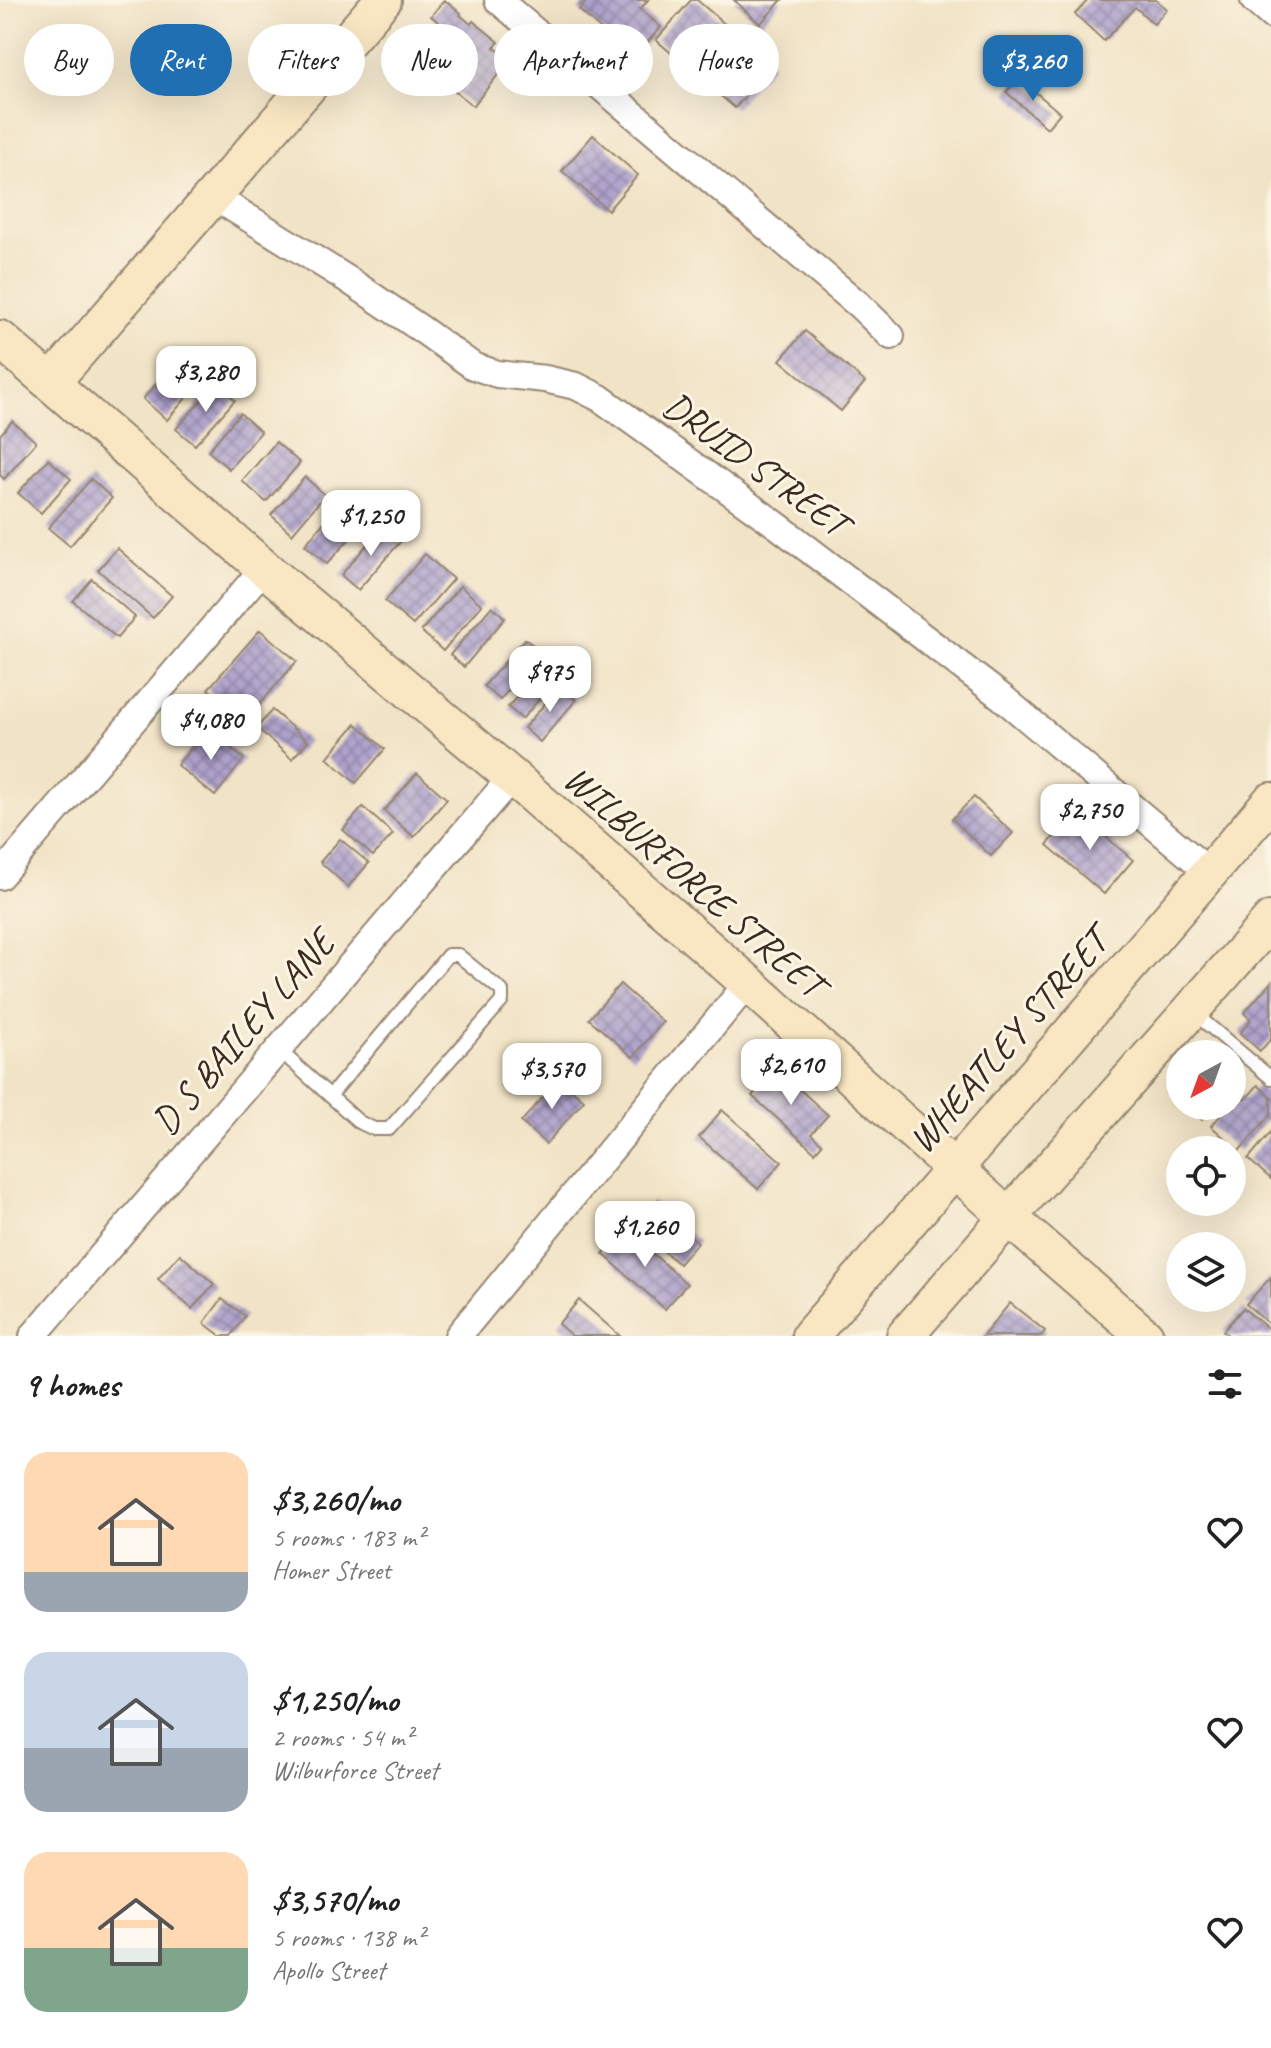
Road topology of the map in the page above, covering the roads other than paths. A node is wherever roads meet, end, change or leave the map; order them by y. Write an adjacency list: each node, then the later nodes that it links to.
1 (383, 0): 5 (street)
2 (498, 0): 6 (street)
3 (1254, 0): 4 (street)
4 (1271, 15)
5 (213, 196): 8 (street); 12 (street, DRUID STREET)
6 (891, 336)
7 (2, 346): 8 (street, WILBURFORCE STREET)
8 (51, 383): 9 (street, WILBURFORCE STREET)
9 (264, 568): 10 (street, WILBURFORCE STREET); 13 (street)
10 (512, 777): 15 (street, WILBURFORCE STREET); 17 (street, D S BAILEY LANE)
11 (1271, 801): 12 (street, WHEATLEY STREET)
12 (1209, 872): 20 (street, WHEATLEY STREET)
13 (0, 876)
14 (1271, 920): 16 (street)
15 (748, 983): 20 (street, WILBURFORCE STREET); 23 (street)
16 (1191, 1011): 18 (lane); 21 (street)
17 (278, 1049): 19 (lane); 22 (street, D S BAILEY LANE)
18 (1271, 1078)
19 (330, 1096): 19 (lane)
20 (954, 1169): 21 (street, WILBURFORCE STREET); 24 (street, WHEATLEY STREET)
21 (1008, 1217): 25 (street); 26 (street, WILBURFORCE STREET)
22 (33, 1336)
23 (458, 1336)
24 (810, 1336)
25 (905, 1336)
26 (1145, 1336)

